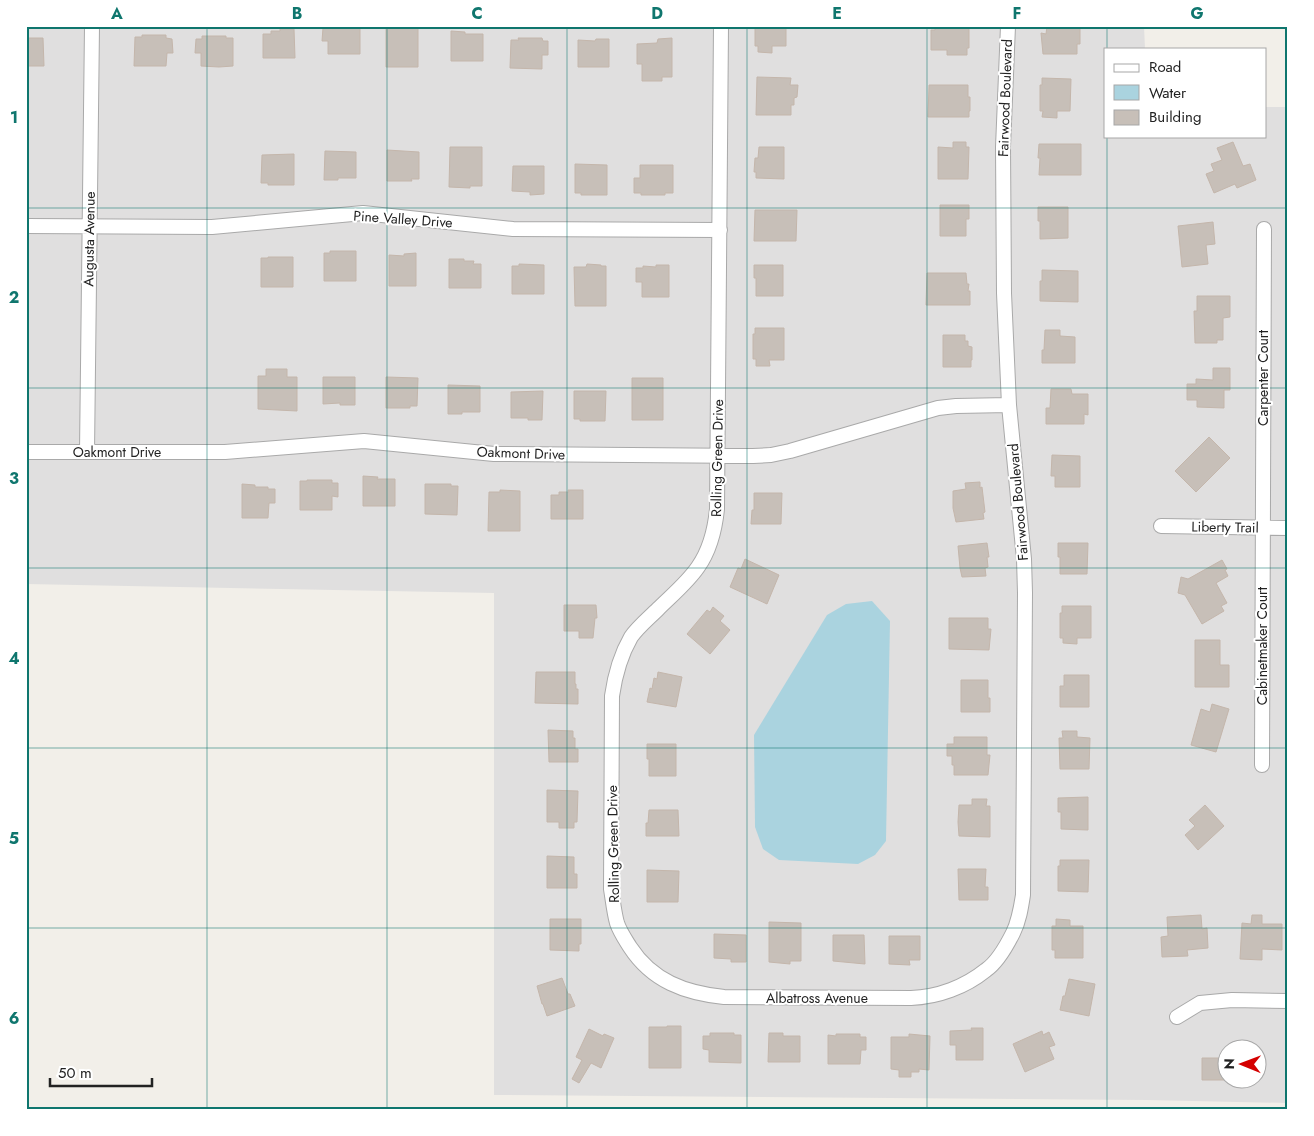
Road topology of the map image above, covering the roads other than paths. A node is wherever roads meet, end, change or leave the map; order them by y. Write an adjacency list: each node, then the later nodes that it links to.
1 (92, 26): 5 (street, Augusta Avenue)
2 (721, 26): 7 (street, Rolling Green Drive)
3 (1008, 26): 8 (street, Fairwood Boulevard)
4 (26, 226): 5 (street, Pine Valley Drive)
5 (89, 226): 7 (street, Pine Valley Drive); 10 (street, Augusta Avenue)
6 (1264, 229): 13 (street, Carpenter Court)
7 (720, 230): 11 (street, Rolling Green Drive)
8 (1009, 405): 11 (street, Oakmont Drive); 17 (street, Fairwood Boulevard)
9 (26, 452): 10 (street, Oakmont Drive)
10 (87, 452): 11 (street, Oakmont Drive)
11 (718, 456): 16 (street, Rolling Green Drive)
12 (1162, 526): 13 (street, Liberty Trail)
13 (1262, 527): 14 (street, Liberty Trail); 15 (street, Cabinetmaker Court)
14 (1288, 528)
15 (1262, 765)
16 (646, 967): 17 (street, Albatross Avenue)
17 (988, 970)
18 (1288, 1001): 19 (street)
19 (1177, 1017)

